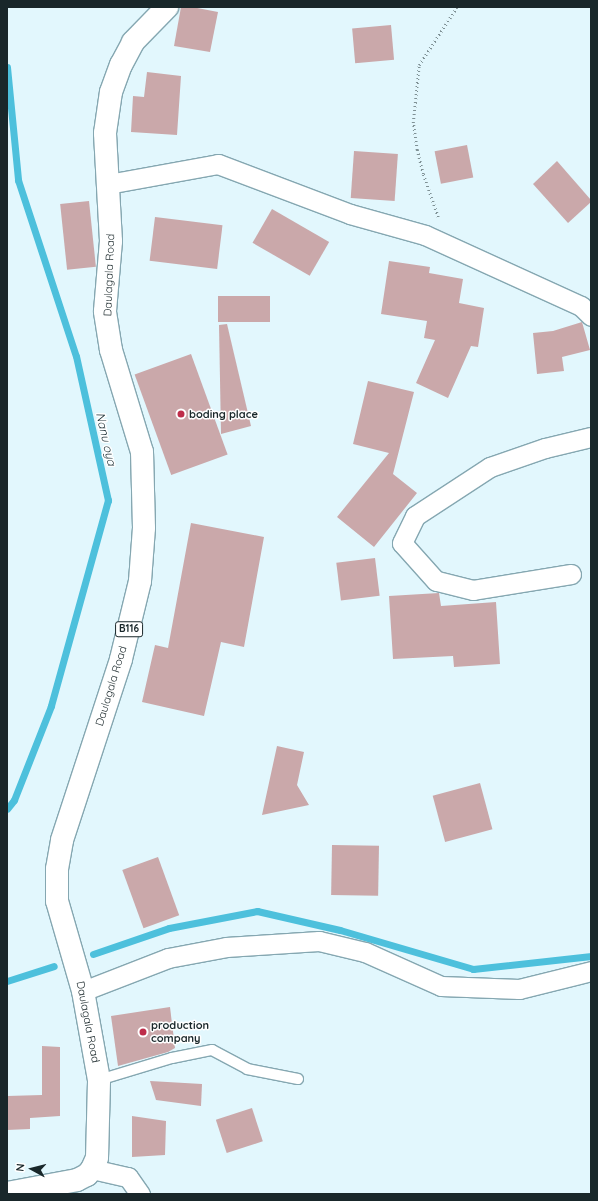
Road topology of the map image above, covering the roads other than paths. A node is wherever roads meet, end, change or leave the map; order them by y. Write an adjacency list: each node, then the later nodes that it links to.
1 (167, 7): 2 (main road, Daulagala Road / B116)
2 (108, 184): 3 (street); 7 (main road, Daulagala Road / B116)
3 (588, 310)
4 (591, 437): 5 (street)
5 (571, 574)
6 (591, 971): 7 (street)
7 (83, 991): 9 (main road, Daulagala Road / B116)
8 (298, 1079): 9 (lane)
9 (100, 1080): 10 (main road, Daulagala Road / B116)
10 (92, 1169): 11 (main road); 12 (street)
11 (7, 1192)
12 (140, 1194)

